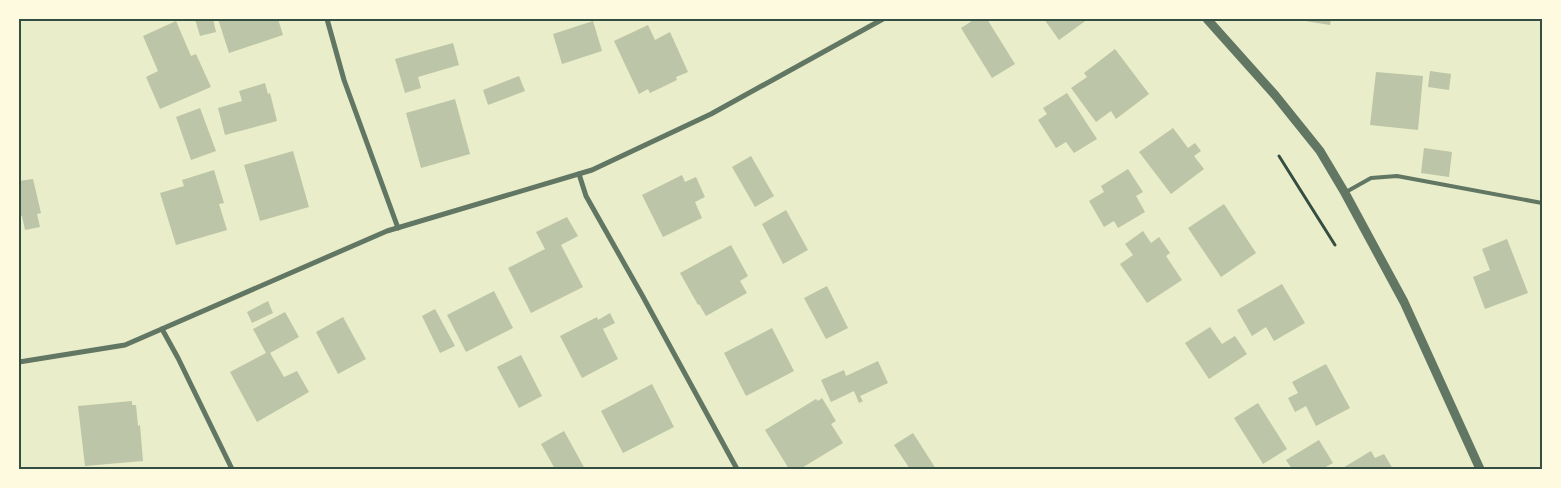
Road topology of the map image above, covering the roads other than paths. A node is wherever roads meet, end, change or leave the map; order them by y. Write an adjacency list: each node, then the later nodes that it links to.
1 (327, 19): 7 (street)
2 (883, 19): 4 (street)
3 (1207, 19): 5 (street)
4 (579, 174): 7 (street); 11 (street)
5 (1345, 193): 6 (lane); 12 (street)
6 (1542, 203)
7 (398, 228): 8 (street)
8 (162, 329): 9 (street); 10 (street)
9 (19, 362)
10 (232, 469)
11 (737, 469)
12 (1480, 469)

